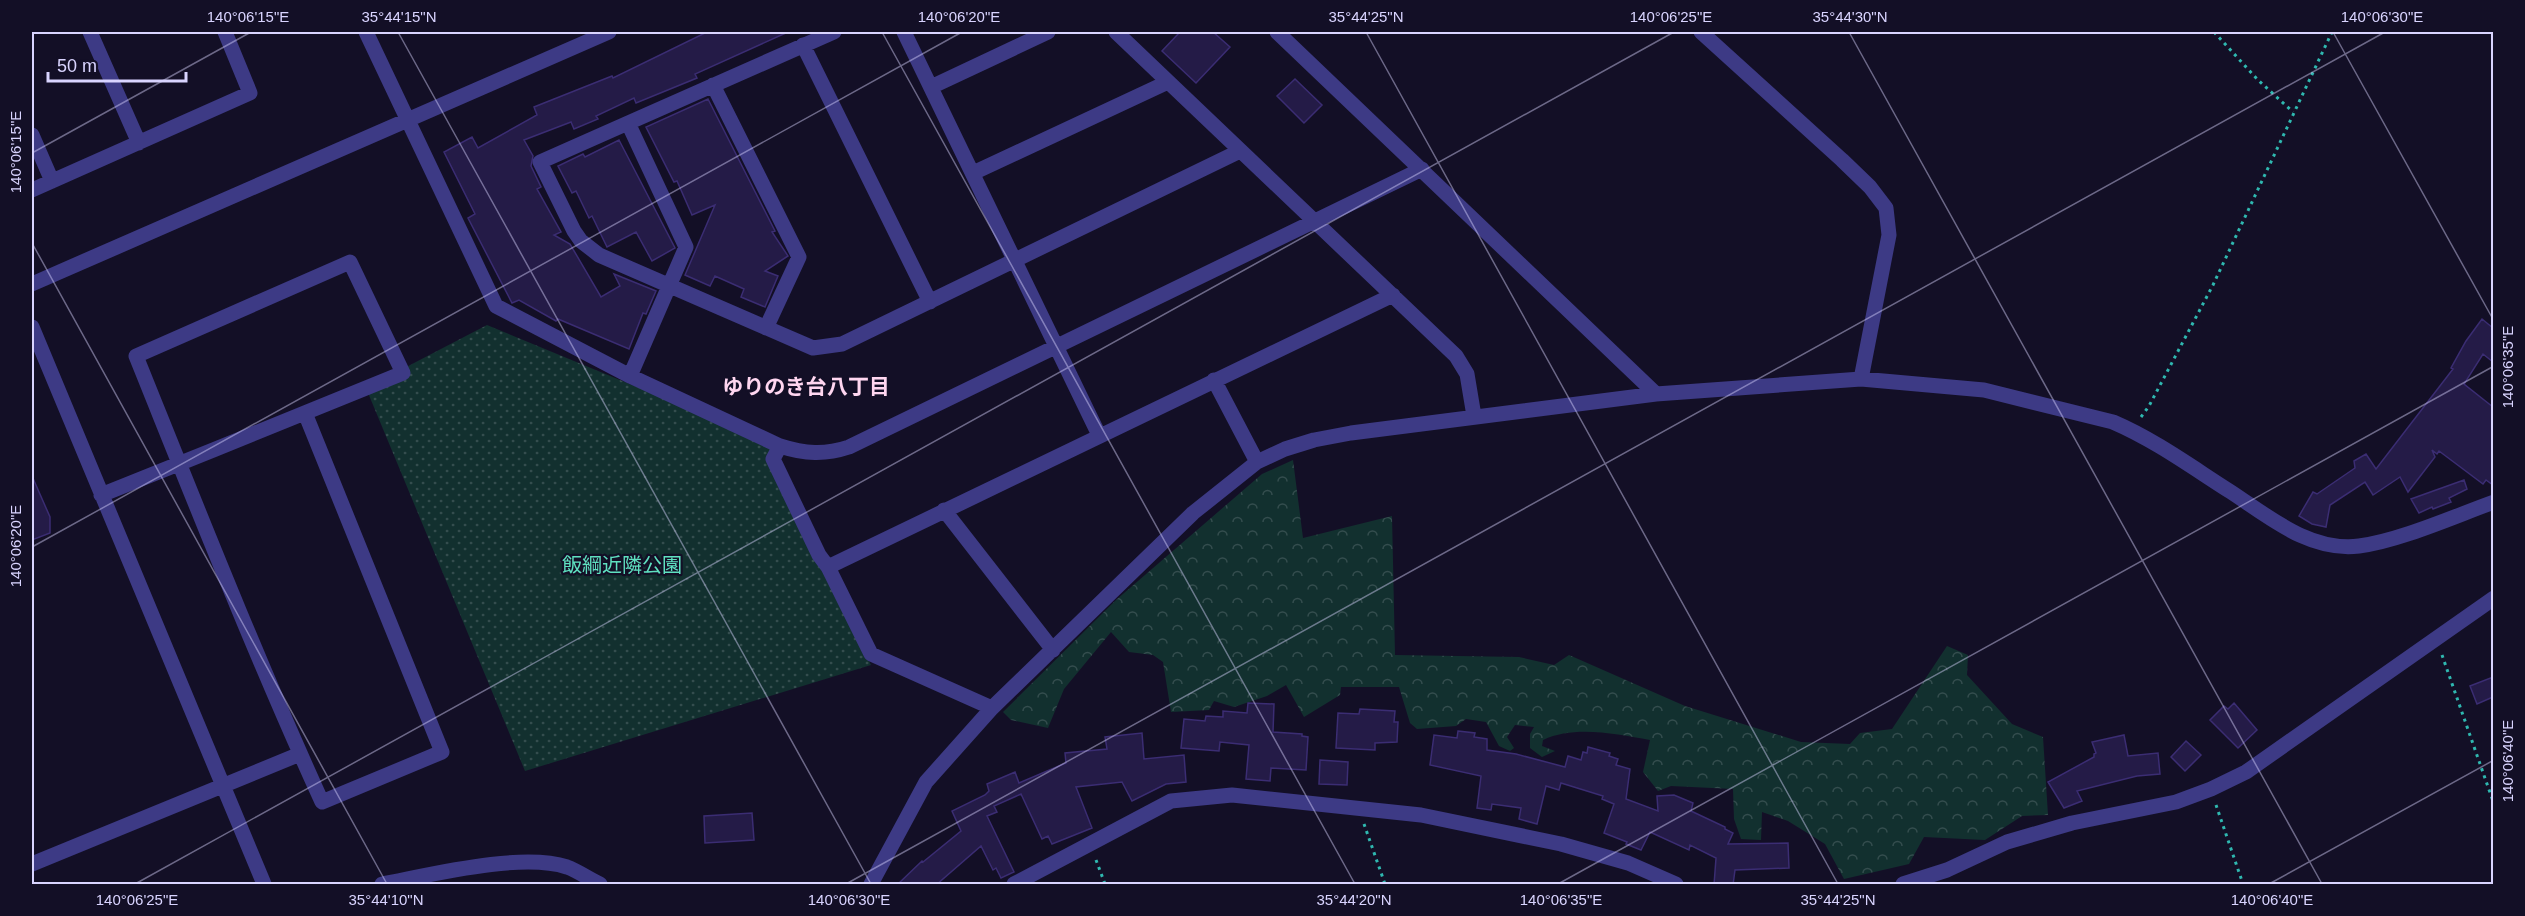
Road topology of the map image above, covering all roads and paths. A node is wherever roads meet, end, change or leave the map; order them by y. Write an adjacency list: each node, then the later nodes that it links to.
1 (90, 32): 21 (street)
2 (225, 32): 21 (street)
3 (366, 32): 18 (street)
4 (609, 32): 18 (street)
5 (834, 32): 13 (street)
6 (904, 32): 16 (street)
7 (1048, 32): 16 (street)
8 (1116, 32): 14 (street)
9 (1277, 32): 23 (street)
10 (1701, 32): 38 (street)
11 (2214, 32): 17 (path)
12 (2332, 32): 17 (path)
13 (803, 45): 15 (street); 32 (street)
14 (1168, 82): 22 (street); 24 (street)
15 (713, 85): 19 (street); 34 (street)
16 (931, 87): 24 (street)
17 (2293, 112): 42 (path)
18 (408, 120): 29 (street); 36 (street)
19 (628, 123): 30 (street); 30 (street)
20 (32, 135): 25 (street)
21 (139, 143): 25 (street)
22 (1240, 151): 27 (street); 28 (street)
23 (1422, 169): 27 (street); 39 (street)
24 (973, 173): 28 (street)
25 (52, 181): 26 (street)
26 (32, 190)
27 (1316, 221): 31 (street); 35 (street)
28 (1014, 259): 32 (street); 35 (street)
29 (32, 284)
30 (671, 285): 34 (street); 36 (street)
31 (1393, 295): 37 (street); 41 (street)
32 (930, 302): 34 (street)
33 (32, 327): 47 (street)
34 (766, 328)
35 (1056, 348): 43 (street); 44 (street)
36 (630, 376): 44 (street)
37 (1214, 380): 43 (street); 45 (street)
38 (1861, 380): 39 (street); 42 (street)
39 (1656, 394): 41 (street)
40 (305, 413): 46 (street); 46 (street); 55 (street)
41 (1474, 416): 45 (street)
42 (2132, 430): 48 (street)
43 (1099, 435): 49 (street)
44 (780, 446): 50 (street)
45 (1257, 462): 53 (street)
46 (180, 464): 47 (street); 55 (street)
47 (101, 495): 56 (street)
48 (2493, 502)
49 (944, 510): 50 (street); 53 (street)
50 (828, 567): 54 (street)
51 (2493, 598): 52 (street)
52 (2436, 639): 57 (street); 58 (path)
53 (1053, 650): 54 (street)
54 (992, 708): 65 (street)
55 (300, 754): 56 (street)
56 (221, 787): 61 (street); 62 (street)
57 (2211, 789): 70 (street); 71 (path)
58 (2493, 804)
59 (1358, 807): 60 (street); 68 (path); 69 (street)
60 (1090, 844): 66 (street); 67 (path)
61 (32, 864)
62 (264, 885)
63 (382, 885): 64 (street)
64 (600, 885)
65 (871, 885)
66 (1014, 885)
67 (1105, 885)
68 (1385, 885)
69 (1676, 885)
70 (1903, 885)
71 (2243, 885)

